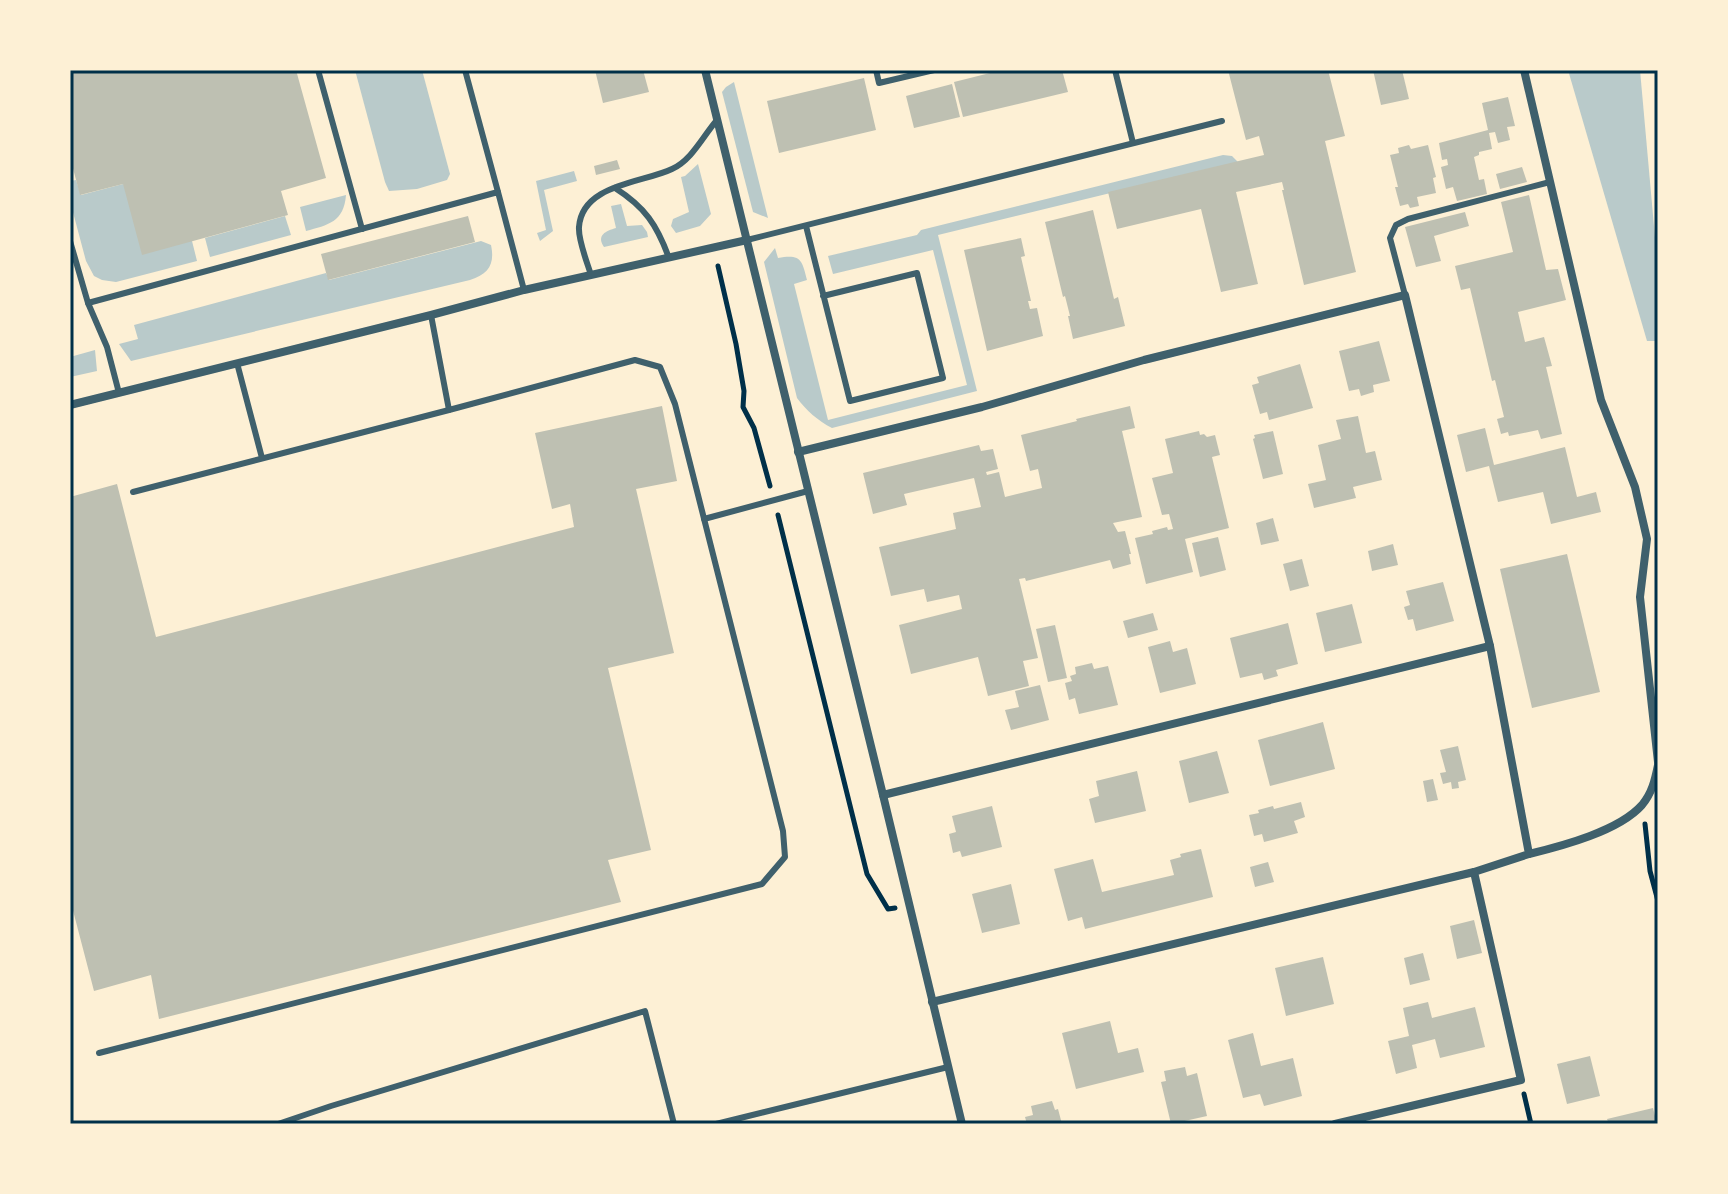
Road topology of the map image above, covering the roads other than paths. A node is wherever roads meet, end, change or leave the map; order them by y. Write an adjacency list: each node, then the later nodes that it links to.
1 (318, 70): 15 (lane)
2 (465, 70): 13 (lane)
3 (705, 70): 8 (street)
4 (876, 70): 5 (lane)
5 (934, 70)
6 (1115, 70): 10 (lane)
7 (1524, 70): 11 (street)
8 (717, 120): 12 (lane); 16 (street)
9 (1222, 121): 10 (lane)
10 (1133, 143): 14 (lane)
11 (1550, 182): 21 (lane); 35 (street)
12 (615, 188): 18 (lane); 19 (lane)
13 (498, 192): 15 (lane); 20 (lane)
14 (806, 226): 16 (lane); 22 (lane)
15 (362, 229): 23 (lane)
16 (747, 240): 18 (street); 29 (street)
17 (70, 241): 23 (lane)
18 (669, 258): 19 (street)
19 (591, 275): 20 (street)
20 (524, 290): 24 (street)
21 (1405, 295): 29 (street); 36 (street)
22 (823, 296): 22 (lane)
23 (88, 303): 26 (lane)
24 (431, 315): 25 (street); 28 (lane)
25 (237, 363): 26 (street); 30 (lane)
26 (119, 393): 27 (street)
27 (70, 405)
28 (449, 410): 30 (lane); 33 (lane)
29 (798, 452): 31 (street)
30 (262, 458): 32 (lane)
31 (808, 491): 33 (lane); 38 (street)
32 (133, 492)
33 (704, 519): 42 (lane)
34 (1658, 538): 35 (street)
35 (1647, 539): 37 (street)
36 (1490, 646): 38 (street); 39 (street)
37 (1658, 764): 39 (street)
38 (883, 795): 41 (street)
39 (1529, 854): 40 (street)
40 (1474, 872): 41 (street); 48 (street)
41 (932, 1002): 43 (street)
42 (99, 1053)
43 (948, 1067): 46 (lane); 47 (street)
44 (278, 1124): 45 (lane)
45 (674, 1124)
46 (716, 1124)
47 (962, 1124)
48 (1335, 1124)

